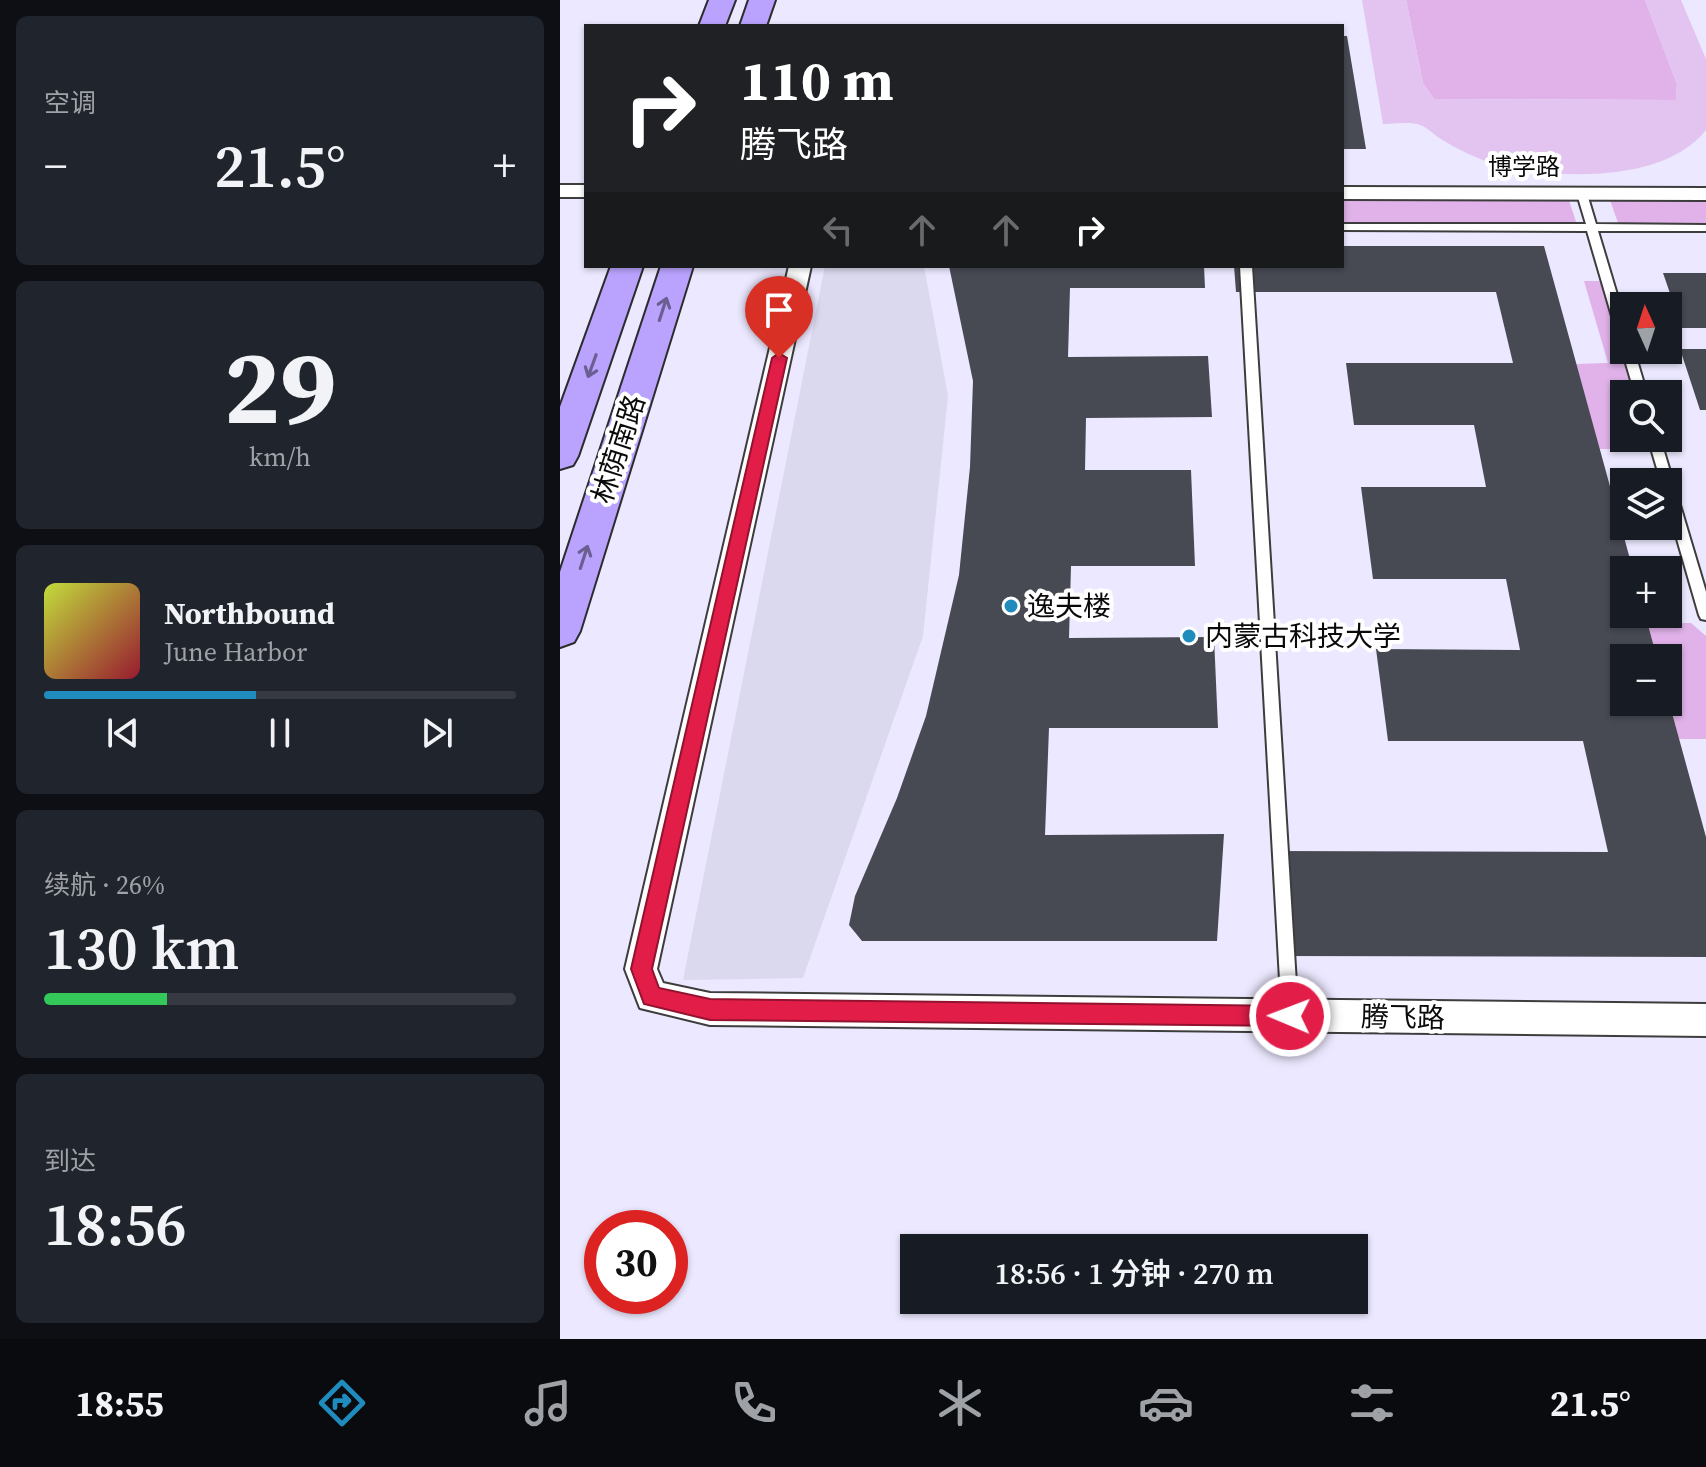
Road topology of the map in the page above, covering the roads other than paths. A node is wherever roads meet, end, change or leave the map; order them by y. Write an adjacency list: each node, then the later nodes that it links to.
1 (722, 0): 3 (main road)
2 (762, 0): 4 (main road)
3 (713, 24)
4 (754, 24)
5 (560, 191): 6 (street)
6 (584, 191)
7 (1344, 193): 8 (street, 博学路)
8 (1582, 194): 9 (street, 博学路); 11 (lane)
9 (1706, 194)
10 (1344, 227): 11 (lane)
11 (1592, 227): 12 (lane); 17 (lane)
12 (1706, 228)
13 (626, 268): 18 (main road, 林荫南路, one-way to 18)
14 (676, 268): 21 (main road, 林荫南路, one-way to 14)
15 (800, 268): 22 (street, 腾飞路)
16 (1246, 268): 22 (lane)
17 (1611, 292)
18 (560, 456)
19 (1682, 534): 20 (lane)
20 (1706, 615)
21 (560, 631)
22 (1290, 1016): 23 (street, 腾飞路)
23 (1706, 1020)

